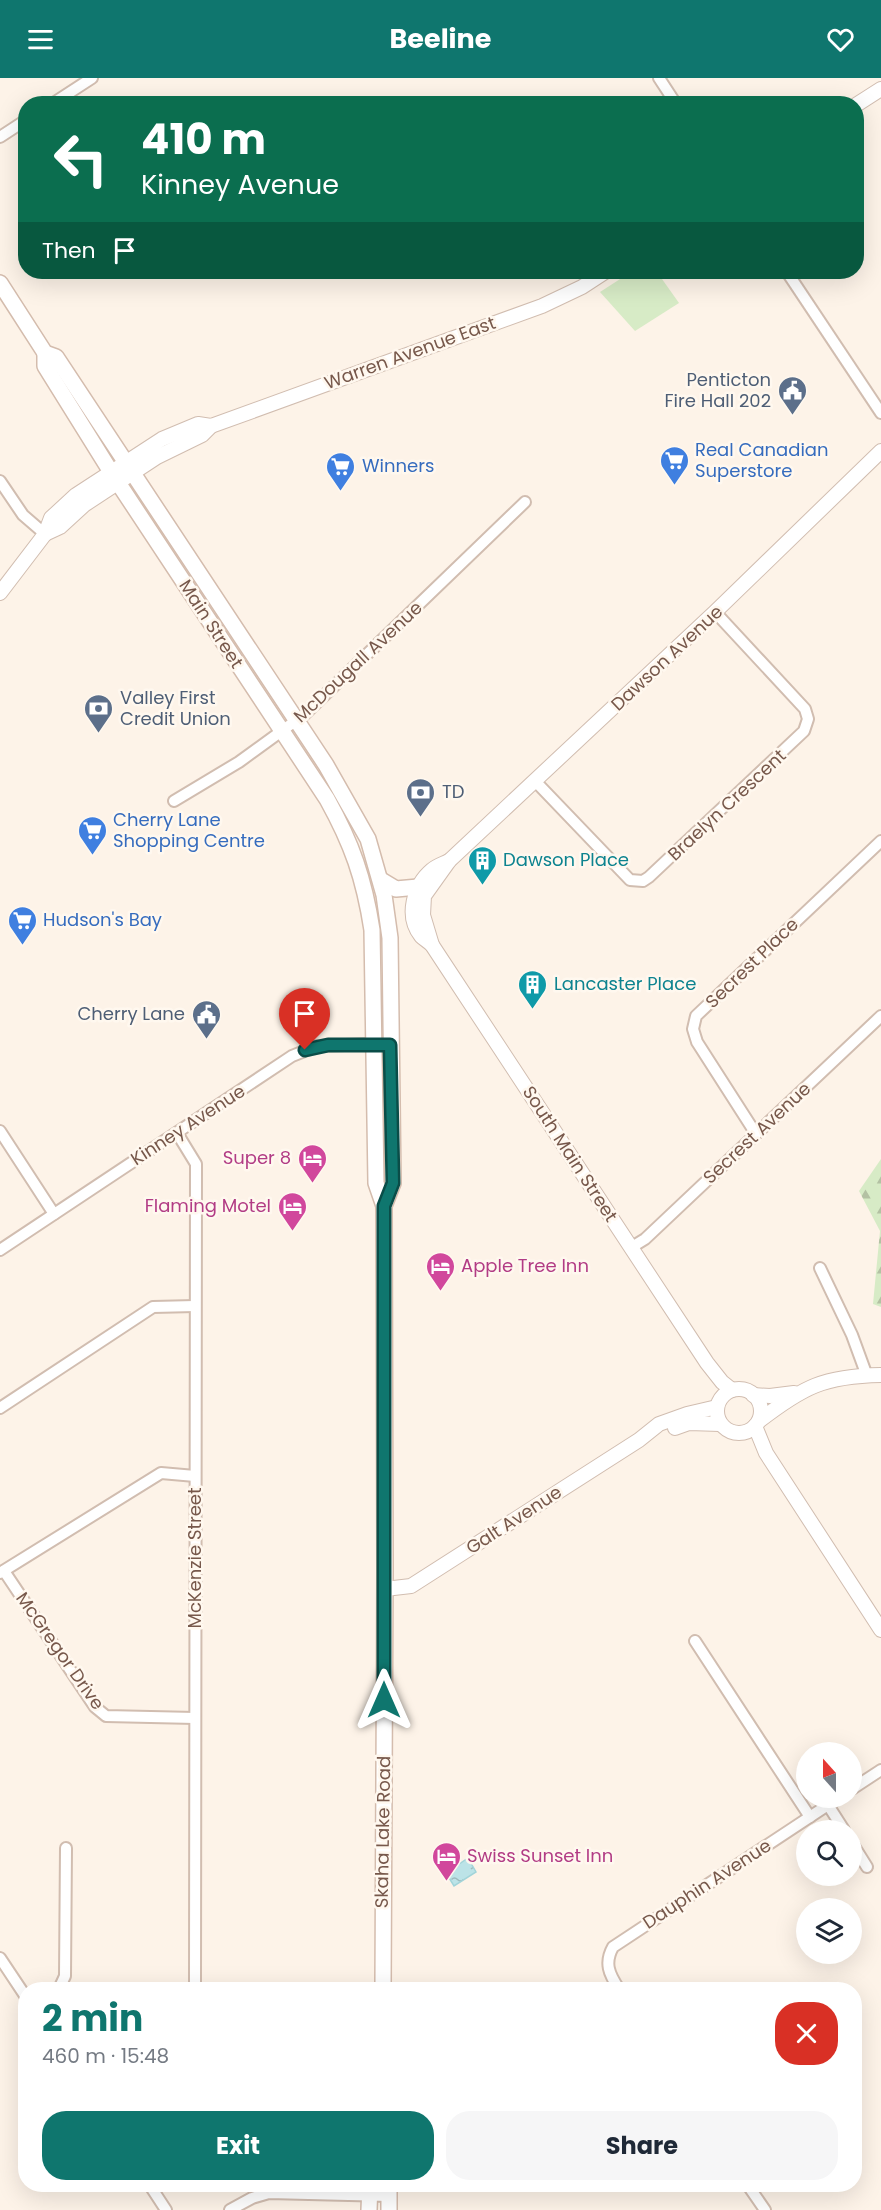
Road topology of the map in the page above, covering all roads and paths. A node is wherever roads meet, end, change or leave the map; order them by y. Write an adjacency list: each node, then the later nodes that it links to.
1 (92, 78): 4 (street)
2 (659, 78): 5 (street)
3 (881, 89): 6 (street)
4 (64, 96)
5 (671, 96)
6 (864, 100)
7 (18, 125): 8 (street)
8 (0, 137)
9 (594, 279): 15 (street, Warren Avenue East)
10 (792, 279): 13 (street)
11 (0, 284): 12 (main road, Main Street)
12 (45, 353): 15 (main road, Main Street); 16 (main road, Main Street)
13 (881, 413)
14 (881, 451): 21 (street, Dawson Avenue)
15 (129, 468): 16 (street, Warren Avenue East); 22 (main road, Main Street)
16 (114, 477): 19 (street, Warren Avenue East); 23 (main road, Main Street)
17 (0, 482): 19 (street)
18 (525, 502): 22 (street, McDougall Avenue)
19 (45, 534): 20 (street, Warren Avenue East)
20 (0, 593)
21 (715, 612): 24 (street, Dawson Avenue); 24 (street, Braelyn Crescent)
22 (296, 721): 23 (street, McDougall Avenue); 27 (main road, Main Street)
23 (282, 732): 25 (street, McDougall Avenue); 29 (main road, Main Street)
24 (536, 782): 28 (street, Dawson Avenue)
25 (174, 801)
26 (881, 841): 35 (street, Secrest Place)
27 (381, 880): 28 (main road); 32 (main road, Skaha Lake Road)
28 (419, 892): 38 (street, South Main Street)
29 (368, 900): 31 (main road, Skaha Lake Road)
30 (881, 1016): 35 (street, Secrest Avenue)
31 (373, 1044): 32 (street, Kinney Avenue); 34 (street, Kinney Avenue); 36 (main road, Skaha Lake Road)
32 (390, 1045): 36 (main road, Skaha Lake Road)
33 (0, 1131): 37 (street)
34 (177, 1133): 37 (street, Kinney Avenue); 41 (street, McKenzie Street)
35 (756, 1134): 38 (street, Secrest Avenue)
36 (384, 1206): 55 (main road, Skaha Lake Road)
37 (54, 1214): 39 (street, Kinney Avenue)
38 (632, 1247): 42 (street, South Main Street)
39 (0, 1250)
40 (820, 1268): 43 (street)
41 (195, 1306): 48 (street); 54 (street, McKenzie Street)
42 (707, 1363): 44 (street, South Main Street); 47 (street, South Main Street)
43 (874, 1376): 45 (street)
44 (732, 1390): 46 (street); 47 (street)
45 (799, 1392): 46 (street); 50 (street)
46 (753, 1395): 50 (street)
47 (718, 1404): 49 (street); 52 (street, Galt Avenue)
48 (0, 1408)
49 (720, 1424): 51 (street); 52 (street, Galt Avenue)
50 (757, 1424): 51 (street); 53 (street)
51 (740, 1433): 53 (street)
52 (639, 1440): 57 (street, Galt Avenue)
53 (766, 1453): 59 (street)
54 (195, 1476): 56 (street); 61 (street, McKenzie Street)
55 (385, 1570): 57 (street); 58 (main road, Skaha Lake Road)
56 (2, 1572): 61 (street, McGregor Drive)
57 (416, 1582): 58 (street, Galt Avenue)
58 (385, 1589): 72 (main road, Skaha Lake Road)
59 (881, 1630)
60 (695, 1641): 65 (street)
61 (195, 1718): 71 (street, McKenzie Street)
62 (881, 1770): 63 (street)
63 (862, 1782)
64 (824, 1808): 65 (street, Dauphin Avenue)
65 (810, 1817): 73 (street, Dauphin Avenue)
66 (66, 1848): 70 (street)
67 (862, 1859): 68 (street)
68 (867, 1867)
69 (0, 1958): 74 (street)
70 (62, 1982)
71 (195, 1982)
72 (382, 1982)
73 (615, 1982)
74 (18, 1985)
75 (154, 2192): 79 (street)
76 (753, 2192): 81 (street)
77 (369, 2196): 78 (street); 80 (street)
78 (389, 2197)
79 (166, 2210)
80 (230, 2210)
81 (765, 2210)

